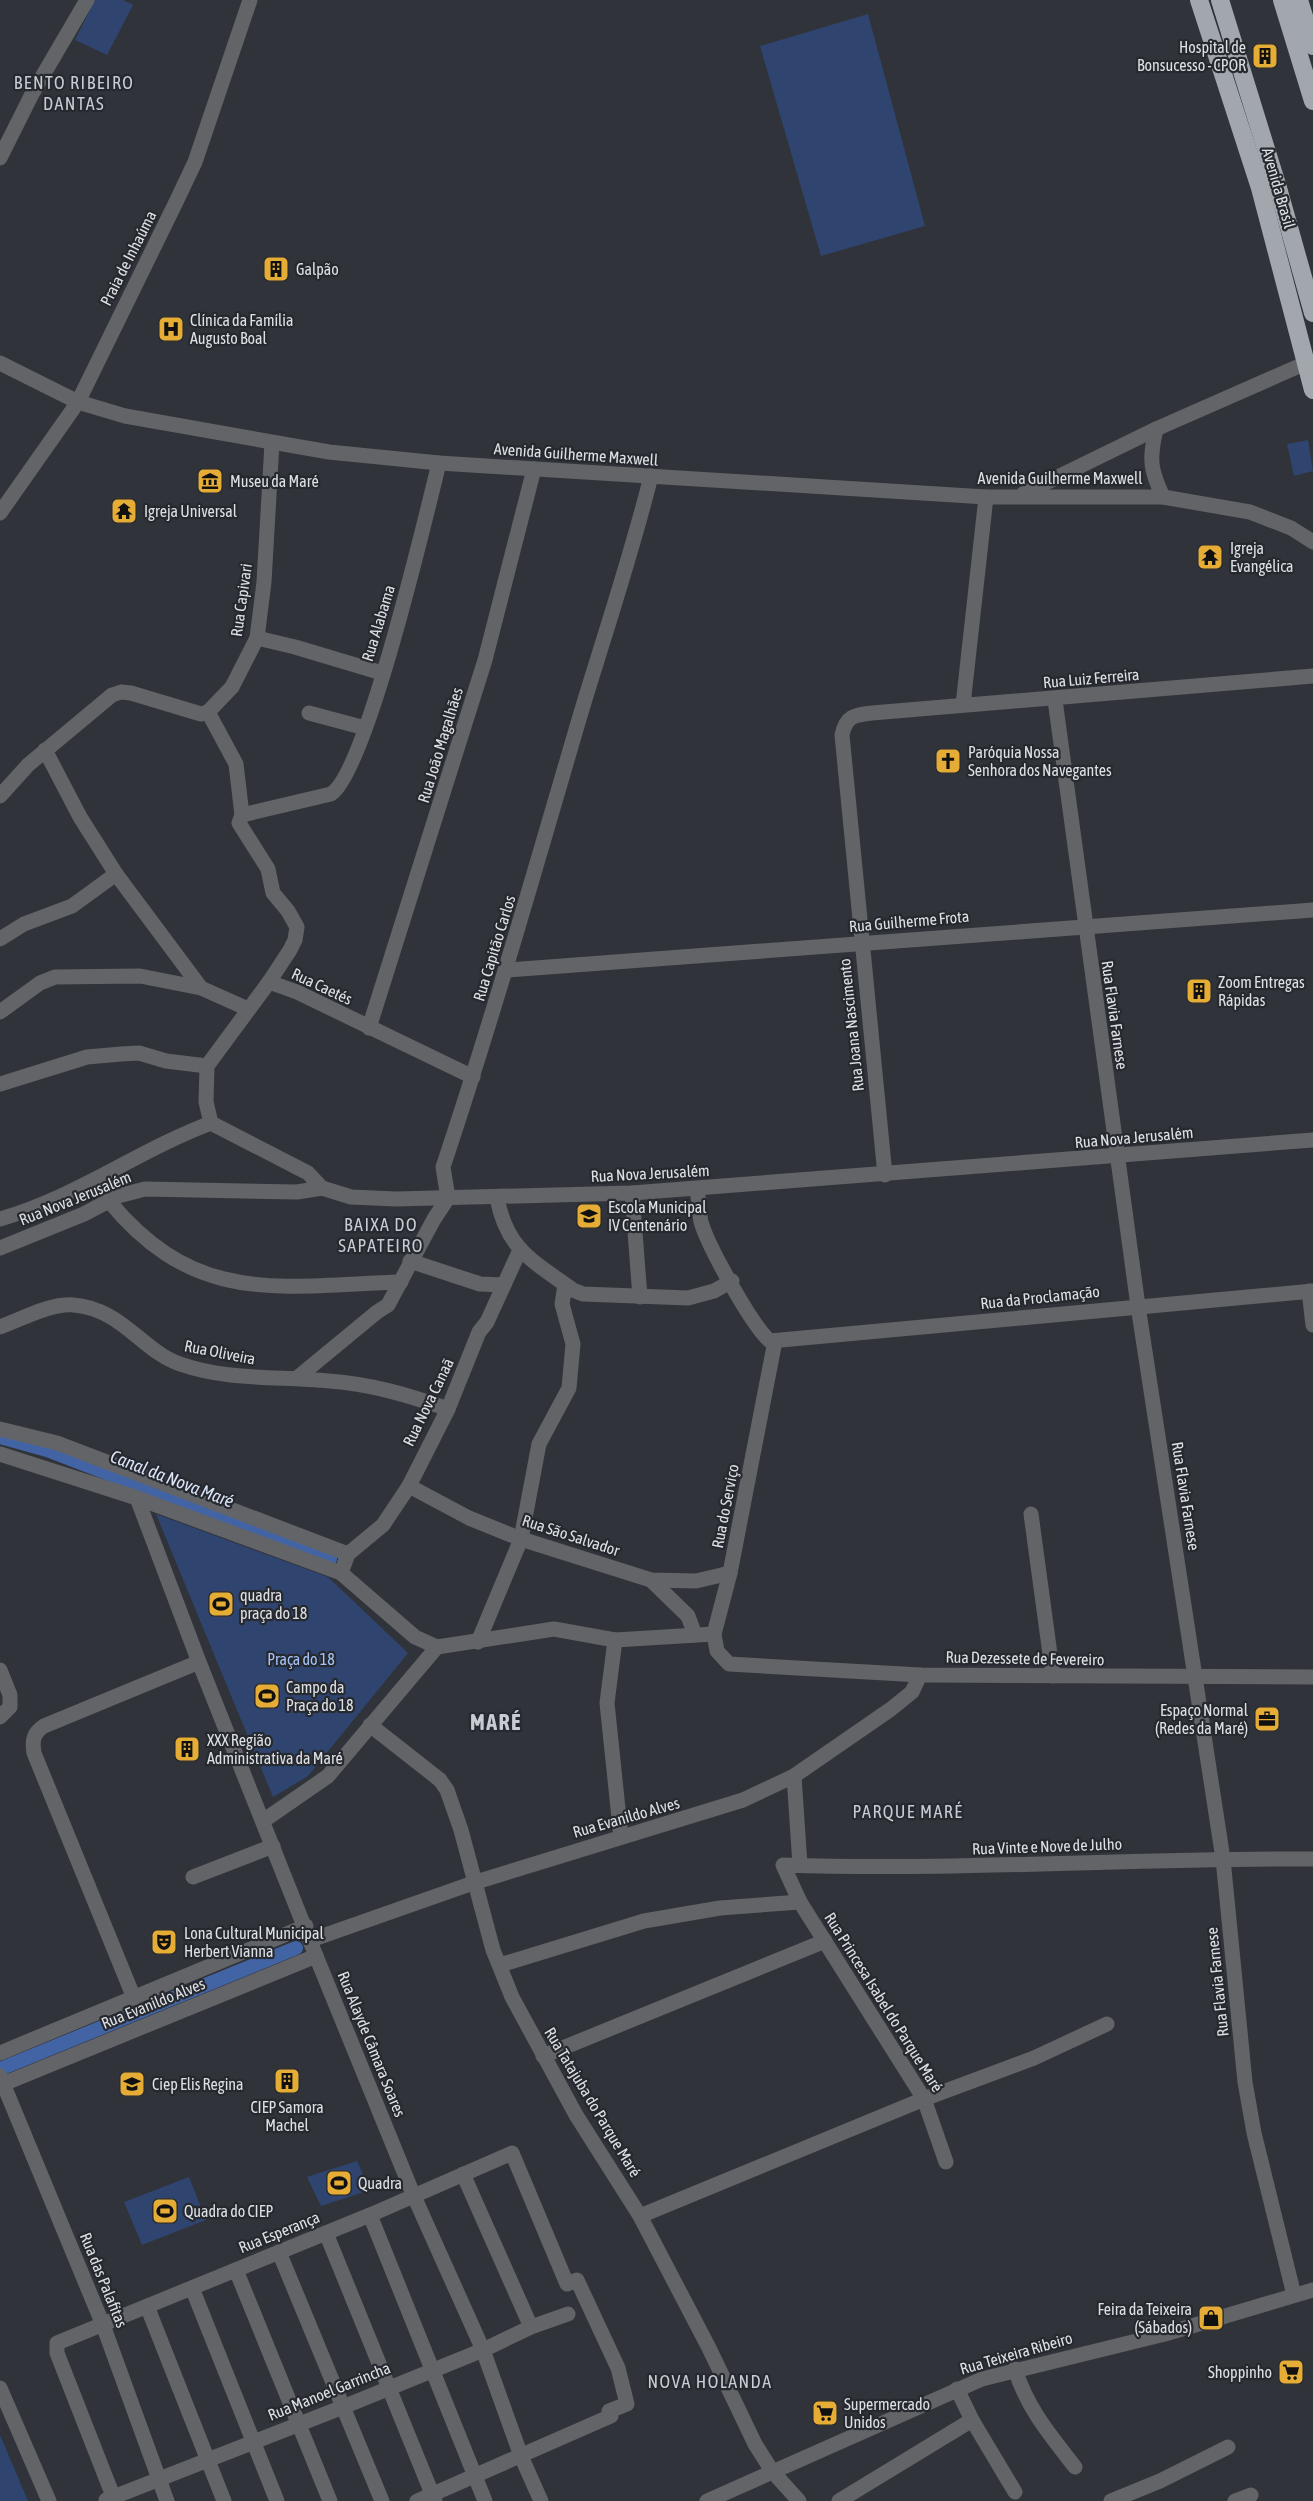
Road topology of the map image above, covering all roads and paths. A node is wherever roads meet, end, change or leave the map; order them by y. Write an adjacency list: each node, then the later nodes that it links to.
1 (87, 0): 9 (street)
2 (250, 0): 14 (street, Praia de Inhaúma)
3 (1199, 0): 12 (highway, Avenida Brasil)
4 (1220, 0): 10 (highway, Avenida Brasil)
5 (1282, 0): 8 (highway)
6 (1299, 0): 7 (highway)
7 (1313, 46)
8 (1313, 101)
9 (0, 158)
10 (1313, 313)
11 (0, 363): 14 (street, Avenida Guilherme Maxwell)
12 (1306, 363): 13 (highway, Avenida Brasil); 15 (street)
13 (1313, 390)
14 (78, 402): 16 (street, Avenida Guilherme Maxwell); 23 (street, Praia de Inhaúma)
15 (1156, 429): 21 (street, Avenida Guilherme Maxwell); 22 (street)
16 (272, 442): 17 (street, Avenida Guilherme Maxwell); 25 (street, Rua Capivari)
17 (439, 463): 18 (street, Avenida Guilherme Maxwell); 26 (street, Rua Alabama)
18 (534, 469): 19 (street, Avenida Guilherme Maxwell); 47 (street, Rua João Magalhães)
19 (651, 476): 20 (street, Avenida Guilherme Maxwell); 42 (street, Rua Capitão Carlos)
20 (986, 496): 22 (street, Avenida Guilherme Maxwell); 29 (street)
21 (1163, 496): 22 (street, Avenida Guilherme Maxwell); 24 (street, Avenida Guilherme Maxwell)
22 (1019, 497)
23 (0, 513)
24 (1313, 542)
25 (257, 638): 26 (street); 30 (street, Rua Capivari)
26 (382, 673): 33 (street, Rua Alabama)
27 (1313, 676): 28 (street, Rua Luiz Ferreira)
28 (1055, 700): 29 (street, Rua Luiz Ferreira); 39 (street, Rua Flavia Farnese)
29 (963, 705): 32 (street, Rua Luiz Ferreira)
30 (208, 712): 34 (street); 36 (street)
31 (309, 713): 33 (street)
32 (872, 713): 41 (street, Rua Joana Nascimento)
33 (365, 728): 36 (street, Rua Alabama)
34 (45, 750): 35 (street); 37 (street)
35 (0, 796)
36 (242, 816): 43 (street)
37 (116, 874): 40 (street); 44 (street)
38 (1313, 909): 39 (street, Rua Guilherme Frota)
39 (1084, 925): 41 (street, Rua Guilherme Frota); 53 (street, Rua Flavia Farnese)
40 (0, 939)
41 (860, 943): 42 (street, Rua Guilherme Frota); 54 (street, Rua Joana Nascimento)
42 (507, 970): 49 (street, Rua Capitão Carlos)
43 (269, 982): 45 (street, Rua Caetés); 47 (street, Rua Caetés)
44 (201, 988): 45 (street); 46 (street)
45 (248, 1009): 48 (street, Rua Caetés)
46 (0, 1012)
47 (369, 1028): 49 (street, Rua Caetés)
48 (207, 1066): 50 (street); 51 (street)
49 (473, 1077): 58 (street, Rua Capitão Carlos)
50 (0, 1084)
51 (211, 1123): 55 (street); 61 (street)
52 (1313, 1140): 53 (street, Rua Nova Jerusalém)
53 (1117, 1156): 54 (street, Rua Nova Jerusalém); 71 (street, Rua Flavia Farnese)
54 (885, 1175): 56 (street, Rua Nova Jerusalém)
55 (322, 1188): 58 (street, Rua Nova Jerusalém); 60 (street, Rua Nova Jerusalém)
56 (697, 1189): 57 (street, Rua Nova Jerusalém); 65 (street)
57 (632, 1193): 59 (street, Rua Nova Jerusalém); 70 (street)
58 (448, 1198): 59 (street, Rua Nova Jerusalém); 64 (street)
59 (497, 1198): 63 (street)
60 (109, 1201): 62 (street, Rua Nova Jerusalém); 66 (street)
61 (0, 1219)
62 (0, 1248)
63 (519, 1252): 67 (street, Rua Nova Canaã); 68 (street)
64 (410, 1261): 66 (street); 67 (street)
65 (732, 1281): 70 (street); 74 (street)
66 (401, 1282): 75 (street)
67 (504, 1285): 76 (street, Rua Nova Canaã)
68 (565, 1285): 70 (street); 82 (street)
69 (1311, 1291): 71 (street, Rua da Proclamação); 72 (street)
70 (640, 1297)
71 (1138, 1306): 74 (street, Rua da Proclamação); 96 (street, Rua Flavia Farnese)
72 (1313, 1325)
73 (0, 1327): 75 (street, Rua Oliveira)
74 (772, 1341): 85 (street, Rua do Serviço)
75 (297, 1378): 76 (street, Rua Oliveira)
76 (448, 1409): 79 (street, Rua Nova Canaã)
77 (0, 1429): 83 (street)
78 (0, 1454): 80 (street)
79 (409, 1486): 82 (street, Rua São Salvador); 83 (street, Rua Nova Canaã)
80 (137, 1498): 84 (street); 92 (street, Rua Alayde Câmara Soares)
81 (1031, 1514): 95 (street)
82 (521, 1539): 86 (street, Rua São Salvador); 90 (street)
83 (348, 1554): 84 (street)
84 (341, 1573): 91 (street)
85 (730, 1573): 86 (street, Rua São Salvador); 87 (street, Rua do Serviço)
86 (651, 1580): 88 (street)
87 (714, 1634): 88 (street); 94 (street, Rua Dezessete de Fevereiro)
88 (695, 1635): 89 (street)
89 (615, 1640): 90 (street); 102 (street)
90 (478, 1642): 91 (street)
91 (437, 1647): 99 (street)
92 (199, 1662): 101 (street, Rua Alayde Câmara Soares); 115 (street)
93 (0, 1670): 98 (street)
94 (920, 1675): 95 (street, Rua Dezessete de Fevereiro); 100 (street, Rua Evanildo Alves)
95 (1053, 1677): 96 (street, Rua Dezessete de Fevereiro)
96 (1197, 1677): 97 (street, Rua Dezessete de Fevereiro); 104 (street, Rua Flavia Farnese)
97 (1313, 1677)
98 (0, 1717)
99 (370, 1725): 101 (street); 109 (street, Rua Tatajuba do Parque Maré)
100 (794, 1776): 102 (street, Rua Evanildo Alves); 107 (street)
101 (263, 1821): 103 (street, Rua Alayde Câmara Soares)
102 (621, 1837): 109 (street, Rua Evanildo Alves)
103 (273, 1846): 108 (street); 111 (street, Rua Alayde Câmara Soares)
104 (1223, 1859): 105 (street, Rua Vinte e Nove de Julho); 107 (street, Rua Vinte e Nove de Julho); 131 (street, Rua Flavia Farnese)
105 (1313, 1859)
106 (783, 1865): 107 (street, Rua Vinte e Nove de Julho); 110 (street, Rua Princesa Isabel do Parque Maré)
107 (800, 1865)
108 (193, 1877)
109 (476, 1882): 111 (street, Rua Evanildo Alves); 114 (street, Rua Tatajuba do Parque Maré)
110 (800, 1902): 112 (street, Rua Princesa Isabel do Parque Maré); 114 (street)
111 (308, 1933): 113 (street, Rua Alayde Câmara Soares); 115 (street, Rua Evanildo Alves)
112 (825, 1941): 118 (street); 120 (street, Rua Princesa Isabel do Parque Maré)
113 (316, 1956): 119 (street, Rua Evanildo Alves); 123 (street, Rua Alayde Câmara Soares)
114 (500, 1965): 118 (street, Rua Tatajuba do Parque Maré)
115 (134, 1998): 117 (street, Rua Evanildo Alves)
116 (1107, 2024): 120 (street)
117 (0, 2053)
118 (543, 2056): 125 (street, Rua Tatajuba do Parque Maré)
119 (2, 2079): 134 (street, Rua das Palafitas)
120 (924, 2099): 121 (street, Rua Princesa Isabel do Parque Maré); 125 (street)
121 (946, 2162)
122 (463, 2174): 123 (street, Rua Esperança); 135 (street); 147 (street, Rua Esperança)
123 (413, 2194): 124 (street, Rua Esperança); 136 (street, Rua Alayde Câmara Soares)
124 (370, 2215): 126 (street, Rua Esperança); 137 (street)
125 (640, 2216): 150 (street, Rua Tatajuba do Parque Maré)
126 (326, 2233): 127 (street, Rua Esperança); 140 (street)
127 (279, 2252): 128 (street, Rua Esperança); 142 (street)
128 (236, 2270): 129 (street, Rua Esperança); 144 (street)
129 (192, 2288): 132 (street, Rua Esperança); 145 (street)
130 (1313, 2290): 131 (street, Rua Teixeira Ribeiro)
131 (1294, 2295): 138 (street, Rua Teixeira Ribeiro)
132 (147, 2306): 134 (street, Rua Esperança); 148 (street)
133 (568, 2314): 135 (street, Rua Manoel Garrincha)
134 (103, 2325): 151 (street, Rua das Palafitas); 156 (street, Rua Esperança)
135 (531, 2327): 136 (street, Rua Manoel Garrincha)
136 (483, 2350): 137 (street, Rua Manoel Garrincha); 147 (street, Rua Alayde Câmara Soares)
137 (434, 2369): 140 (street, Rua Manoel Garrincha); 152 (street)
138 (1015, 2369): 141 (street, Rua Teixeira Ribeiro); 149 (street)
139 (0, 2388): 157 (street)
140 (387, 2388): 142 (street, Rua Manoel Garrincha); 155 (street)
141 (957, 2389): 143 (street); 150 (street, Rua Teixeira Ribeiro)
142 (343, 2407): 144 (street, Rua Manoel Garrincha); 162 (street)
143 (972, 2420): 153 (street); 168 (street)
144 (298, 2423): 145 (street, Rua Manoel Garrincha); 161 (street)
145 (252, 2442): 148 (street, Rua Manoel Garrincha); 160 (street)
146 (1228, 2447): 169 (street)
147 (521, 2456): 152 (street); 165 (street, Rua Alayde Câmara Soares)
148 (206, 2460): 151 (street, Rua Manoel Garrincha); 159 (street)
149 (1075, 2466)
150 (772, 2471): 166 (street, Rua Teixeira Ribeiro); 167 (street, Rua Tatajuba do Parque Maré)
151 (159, 2478): 156 (street, Rua Manoel Garrincha); 158 (street, Rua das Palafitas)
152 (475, 2478): 155 (street); 164 (street)
153 (1015, 2492)
154 (1251, 2495): 170 (street)
155 (434, 2498): 163 (street)
156 (111, 2500)
157 (49, 2501)
158 (167, 2501)
159 (224, 2501)
160 (277, 2501)
161 (330, 2501)
162 (382, 2501)
163 (417, 2501)
164 (485, 2501)
165 (541, 2501)
166 (707, 2501)
167 (799, 2501)
168 (839, 2501)
169 (1111, 2501)
170 (1235, 2501)

